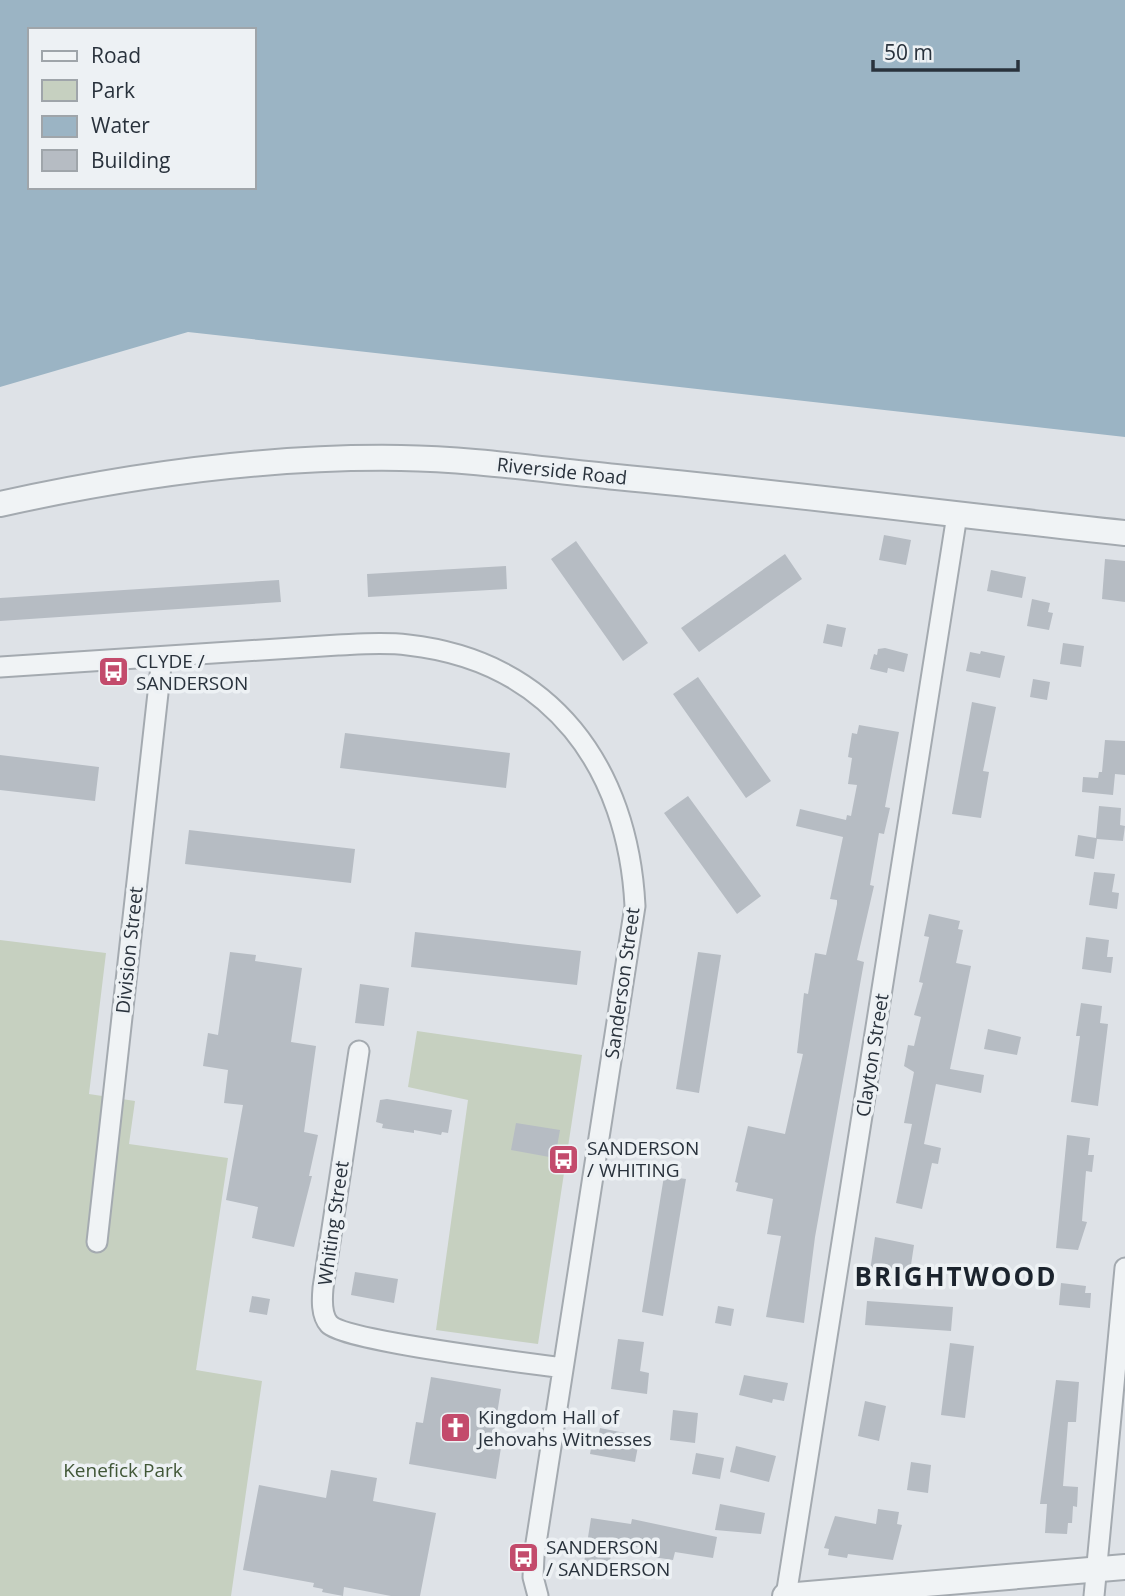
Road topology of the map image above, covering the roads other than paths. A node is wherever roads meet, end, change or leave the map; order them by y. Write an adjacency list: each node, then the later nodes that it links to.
1 (0, 504): 2 (street, Riverside Road)
2 (957, 515): 3 (street, Riverside Road); 13 (street, Clayton Street)
3 (1125, 533)
4 (162, 657): 5 (street, Sanderson Street); 7 (street, Division Street); 9 (street, Sanderson Street)
5 (0, 667)
6 (359, 1051): 9 (street, Whiting Street)
7 (97, 1242)
8 (1125, 1268): 11 (street)
9 (563, 1368): 12 (street, Sanderson Street)
10 (1125, 1567): 11 (street)
11 (1096, 1570): 13 (street); 14 (street)
12 (538, 1596)
13 (786, 1596)
14 (1094, 1596)

